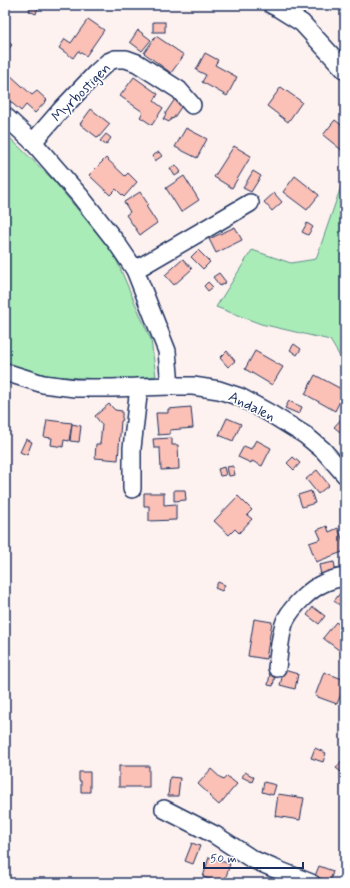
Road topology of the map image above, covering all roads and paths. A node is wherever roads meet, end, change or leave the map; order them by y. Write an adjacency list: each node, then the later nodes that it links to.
1 (272, 5): 2 (street)
2 (345, 70)
3 (192, 105): 5 (street, Myrbostigen)
4 (5, 116): 5 (street)
5 (33, 142): 7 (street)
6 (250, 204): 7 (street)
7 (135, 270): 9 (street)
8 (5, 372): 10 (street, Andalen)
9 (170, 386): 10 (street, Andalen); 11 (street, Andalen)
10 (139, 387): 12 (street)
11 (345, 475)
12 (132, 489)
13 (345, 577): 14 (street)
14 (277, 668)
15 (164, 809): 16 (street)
16 (311, 883)

